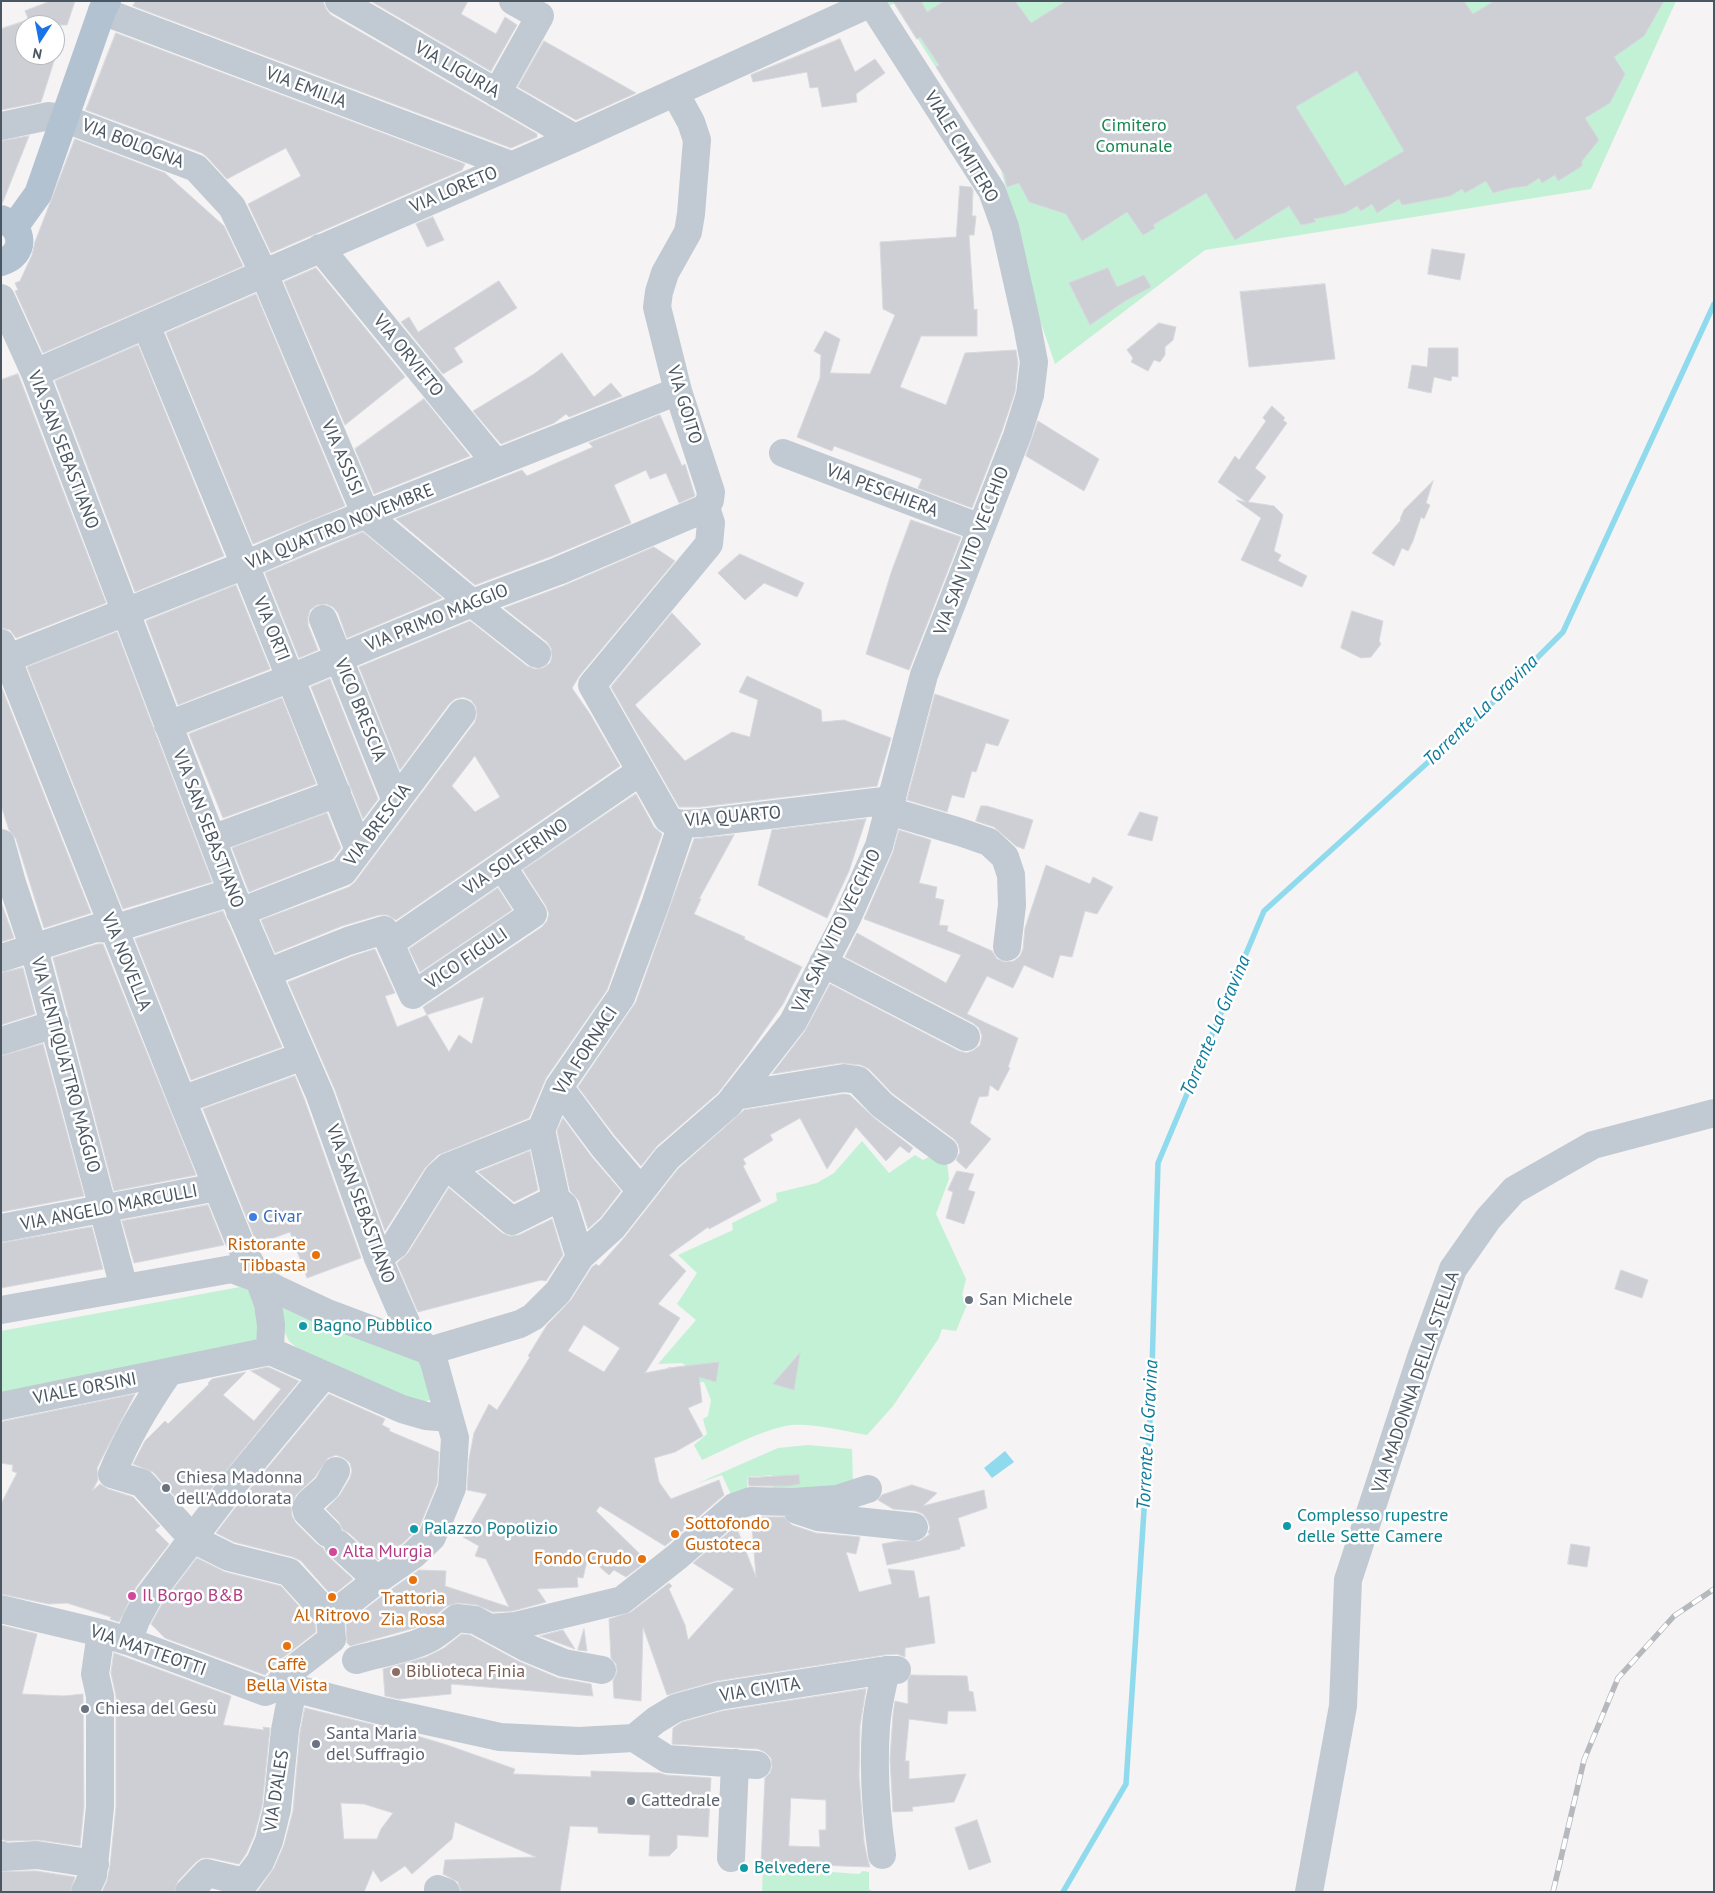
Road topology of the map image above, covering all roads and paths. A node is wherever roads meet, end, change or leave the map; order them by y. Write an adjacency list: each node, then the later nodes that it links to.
1 (339, 1): 5 (street, VIA LIGURIA)
2 (513, 1): 5 (street)
3 (871, 2): 6 (street, VIA LORETO); 19 (street, VIALE CIMITERO)
4 (104, 6): 7 (main road); 10 (street, VIA EMILIA)
5 (497, 93): 9 (street, VIA LIGURIA)
6 (674, 93): 9 (street, VIA LORETO); 18 (street, VIA GOITO)
7 (63, 118): 8 (street); 11 (main road); 14 (street, VIA BOLOGNA)
8 (1, 126)
9 (575, 138): 10 (street, VIA LORETO)
10 (511, 165): 12 (street, VIA LORETO)
11 (8, 223): 13 (main road)
12 (320, 248): 14 (street, VIA LORETO); 21 (street, VIA ORVIETO)
13 (1, 262)
14 (264, 274): 16 (street, VIA LORETO); 23 (street, VIA ASSISI)
15 (1, 298): 17 (street, VIA SAN SEBASTIANO)
16 (146, 325): 17 (street, VIA LORETO); 25 (street, VIA ORTI)
17 (34, 374): 27 (street, VIA SAN SEBASTIANO)
18 (678, 391): 21 (street, VIA QUATTRO NOVEMBRE); 22 (street, VIA GOITO)
19 (1030, 395): 24 (street, VIA SAN VITO VECCHIO)
20 (783, 453): 24 (street, VIA PESCHIERA)
21 (496, 464): 23 (street, VIA QUATTRO NOVEMBRE)
22 (706, 508): 26 (street, VIA PRIMO MAGGIO); 33 (street, VIA GOITO)
23 (366, 515): 25 (street, VIA QUATTRO NOVEMBRE); 26 (street, VIA ASSISI)
24 (981, 528): 39 (street, VIA SAN VITO VECCHIO)
25 (245, 566): 27 (street, VIA QUATTRO NOVEMBRE); 32 (street, VIA ORTI)
26 (472, 603): 30 (street, VIA ASSISI); 31 (street, VIA PRIMO MAGGIO)
27 (124, 613): 29 (street, VIA QUATTRO NOVEMBRE); 35 (street, VIA SAN SEBASTIANO)
28 (323, 619): 31 (street, VICO BRESCIA)
29 (3, 654): 47 (street, VIA NOVELLA)
30 (537, 654)
31 (339, 658): 32 (street, VIA PRIMO MAGGIO); 38 (street, VICO BRESCIA)
32 (291, 678): 35 (street, VIA PRIMO MAGGIO); 37 (street, VIA ORTI)
33 (592, 684): 36 (street, VIA QUARTO)
34 (462, 713): 38 (street, VIA BRESCIA)
35 (168, 725): 41 (street, VIA SAN SEBASTIANO)
36 (641, 771): 40 (street, VIA QUARTO); 44 (street, VIA SOLFERINO)
37 (337, 793): 41 (street); 43 (street, VIA ORTI)
38 (396, 801): 43 (street, VIA BRESCIA)
39 (891, 806): 40 (street, VIA QUARTO); 49 (street); 52 (street, VIA SAN VITO VECCHIO)
40 (682, 824): 58 (street, VIA FORNACI)
41 (212, 840): 46 (street, VIA SAN SEBASTIANO)
42 (1, 843): 45 (street, VIA VENTIQUATTRO MAGGIO)
43 (359, 850): 46 (street, VIA BRESCIA)
44 (502, 866): 48 (street, VIA SOLFERINO); 48 (street, VICO FIGULI)
45 (7, 885): 50 (street, VIA VENTIQUATTRO MAGGIO)
46 (236, 902): 47 (street, VIA BRESCIA); 53 (street, VIA SAN SEBASTIANO)
47 (113, 929): 50 (street, VIA BRESCIA); 60 (street, VIA NOVELLA)
48 (387, 936): 53 (street, VIA SOLFERINO)
49 (1008, 947)
50 (34, 948): 51 (street, VIA BRESCIA); 54 (street, VIA VENTIQUATTRO MAGGIO)
51 (1, 958)
52 (823, 963): 55 (street); 59 (street, VIA SAN VITO VECCHIO)
53 (267, 973): 57 (street, VIA SAN SEBASTIANO)
54 (55, 1024): 56 (street); 68 (street, VIA VENTIQUATTRO MAGGIO)
55 (966, 1038)
56 (1, 1041)
57 (303, 1056): 60 (street); 71 (street, VIA SAN SEBASTIANO)
58 (559, 1087): 62 (street, VIA FORNACI); 66 (street)
59 (735, 1096): 63 (street); 66 (street, VIA SAN VITO VECCHIO)
60 (182, 1100): 65 (street, VIA NOVELLA)
61 (1714, 1113): 104 (street, VIA MADONNA DELLA STELLA)
62 (541, 1130): 64 (street); 67 (street)
63 (944, 1151)
64 (448, 1167): 67 (street); 71 (street)
65 (217, 1187): 68 (street, VIA ANGELO MARCULLI); 72 (street, VIA NOVELLA)
66 (641, 1190): 70 (street, VIA SAN VITO VECCHIO)
67 (556, 1199): 70 (street)
68 (103, 1209): 69 (street, VIA ANGELO MARCULLI); 73 (street, VIA VENTIQUATTRO MAGGIO)
69 (1, 1228)
70 (580, 1257): 76 (street, VIA SAN VITO VECCHIO)
71 (378, 1258): 76 (street, VIA SAN SEBASTIANO)
72 (259, 1279): 73 (street); 75 (street, VIA NOVELLA); 76 (street)
73 (124, 1288): 74 (street)
74 (1, 1310)
75 (270, 1351): 77 (street, VIALE ORSINI); 78 (street)
76 (429, 1351): 80 (street)
77 (169, 1372): 79 (street, VIALE ORSINI); 85 (street, VIALE ORSINI)
78 (324, 1375): 80 (street); 85 (street)
79 (1, 1406)
80 (449, 1418): 86 (street)
81 (336, 1471): 86 (street)
82 (868, 1489): 83 (street)
83 (776, 1502): 84 (street); 89 (street)
84 (914, 1528)
85 (193, 1539): 88 (street); 91 (street)
86 (377, 1580): 88 (street)
87 (1, 1609): 90 (street, VIA MATTEOTTI)
88 (331, 1628): 92 (street); 94 (street)
89 (490, 1628): 92 (street); 93 (street)
90 (101, 1633): 91 (street, VIA MATTEOTTI); 100 (street)
91 (128, 1641): 94 (street, VIA MATTEOTTI)
92 (356, 1660): 95 (street)
93 (602, 1670)
94 (285, 1688): 95 (street, VIA MATTEOTTI); 101 (street, VIA D'ALES)
95 (360, 1705): 96 (street, VIA MATTEOTTI)
96 (634, 1738): 98 (street, VIA CIVITA); 99 (street)
97 (1, 1855): 100 (street)
98 (882, 1855)
99 (731, 1858)
100 (95, 1864): 103 (street)
101 (248, 1887): 102 (street, VIA D'ALES)
102 (192, 1889)
103 (85, 1892)
104 (1309, 1892)

